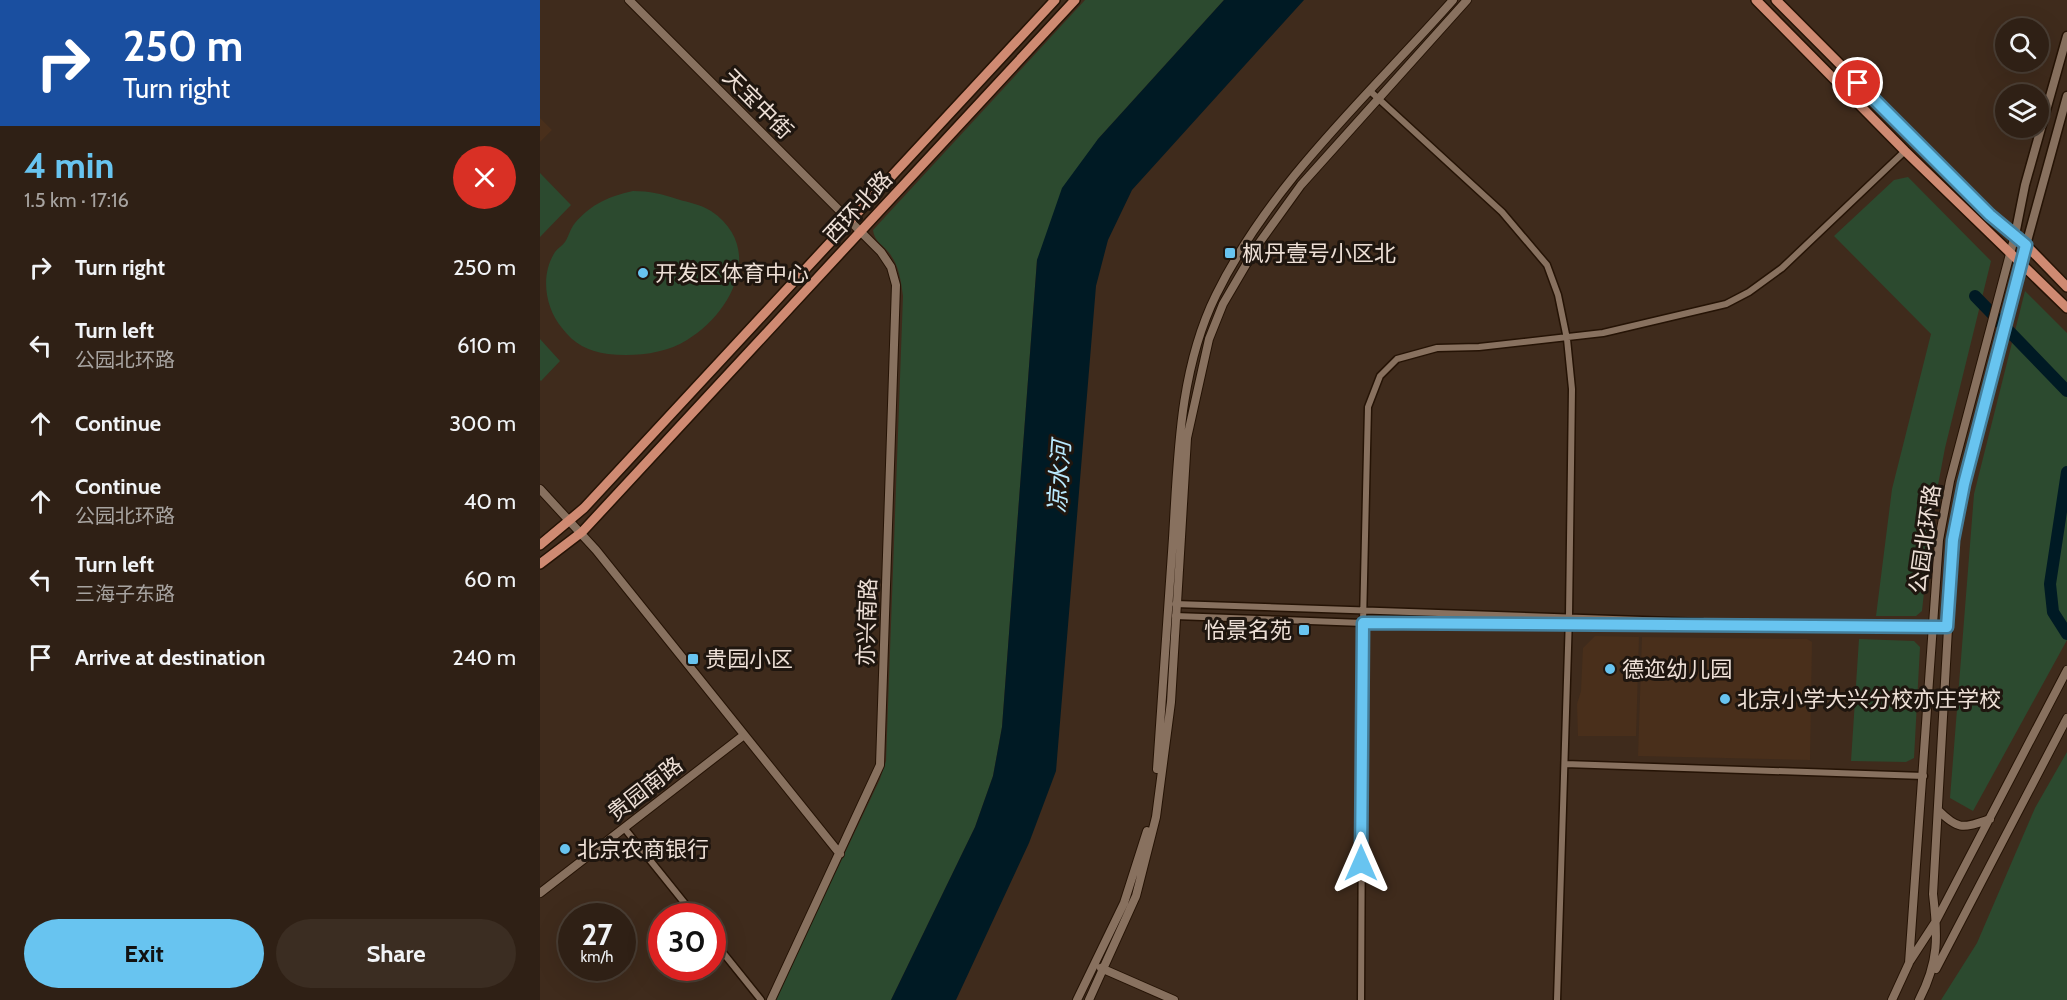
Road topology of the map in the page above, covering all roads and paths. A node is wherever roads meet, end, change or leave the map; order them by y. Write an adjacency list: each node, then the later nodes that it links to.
1 (629, 0): 13 (street, 天宝中街)
2 (1055, 0): 13 (main road, 西环北路)
3 (1075, 0): 14 (main road, 西环北路)
4 (1453, 0): 9 (street)
5 (1467, 0): 11 (street)
6 (1756, 0): 12 (main road)
7 (1776, 0): 15 (main road)
8 (2067, 36): 15 (main road)
9 (1370, 91): 11 (street); 27 (street)
10 (2067, 96): 16 (main road)
11 (1378, 98): 21 (street); 28 (street)
12 (1905, 151): 17 (main road); 21 (street)
13 (848, 221): 14 (street, 天宝中街); 23 (main road, 西环北路)
14 (861, 234): 24 (main road, 西环北路); 46 (street, 亦兴南路)
15 (2015, 235): 16 (main road); 17 (street, 公园北环路)
16 (2026, 245): 18 (street); 19 (main road)
17 (2012, 254): 18 (main road); 36 (street, 公园北环路)
18 (2021, 262): 20 (main road); 37 (street, 公园北环路)
19 (2067, 287)
20 (2067, 308)
21 (1567, 339): 29 (street); 32 (street)
22 (540, 489): 23 (street)
23 (571, 521): 24 (street); 25 (main road, 西环北路)
24 (582, 532): 26 (main road, 西环北路); 40 (street)
25 (540, 545)
26 (540, 564)
27 (1168, 604): 28 (street); 30 (street)
28 (1178, 605): 29 (street); 31 (street)
29 (1364, 612): 32 (street); 33 (street)
30 (1168, 616): 31 (street); 52 (street)
31 (1178, 616): 33 (street); 53 (street)
32 (1569, 616): 34 (street); 35 (street)
33 (1363, 623): 35 (street); 60 (street)
34 (1710, 625): 35 (street); 36 (street)
35 (1569, 626): 41 (street)
36 (1933, 627): 37 (street); 42 (street, 公园北环路)
37 (1947, 627): 43 (street, 公园北环路)
38 (2066, 671): 44 (street, 公园北环路)
39 (2067, 718): 54 (street, 公园北环路)
40 (744, 735): 45 (street, 贵园南路); 46 (street)
41 (1564, 764): 42 (street); 61 (street)
42 (1924, 776): 51 (street, 公园北环路)
43 (1938, 810): 44 (street); 49 (street, 公园北环路)
44 (1990, 819): 49 (street, 公园北环路)
45 (625, 829): 47 (street, 贵园南路); 48 (street)
46 (840, 854): 56 (street, 亦兴南路)
47 (540, 893)
48 (685, 903)
49 (1936, 921): 51 (street, 公园北环路); 54 (street, 公园北环路)
50 (726, 956): 55 (street)
51 (1909, 963): 62 (street, 公园北环路)
52 (1094, 965): 53 (street); 57 (street)
53 (1103, 970): 58 (street); 59 (street)
54 (1931, 978): 63 (street, 公园北环路)
55 (761, 1000)
56 (771, 1000)
57 (1077, 1000)
58 (1089, 1000)
59 (1174, 1000)
60 (1361, 1000)
61 (1557, 1000)
62 (1892, 1000)
63 (1919, 1000)

